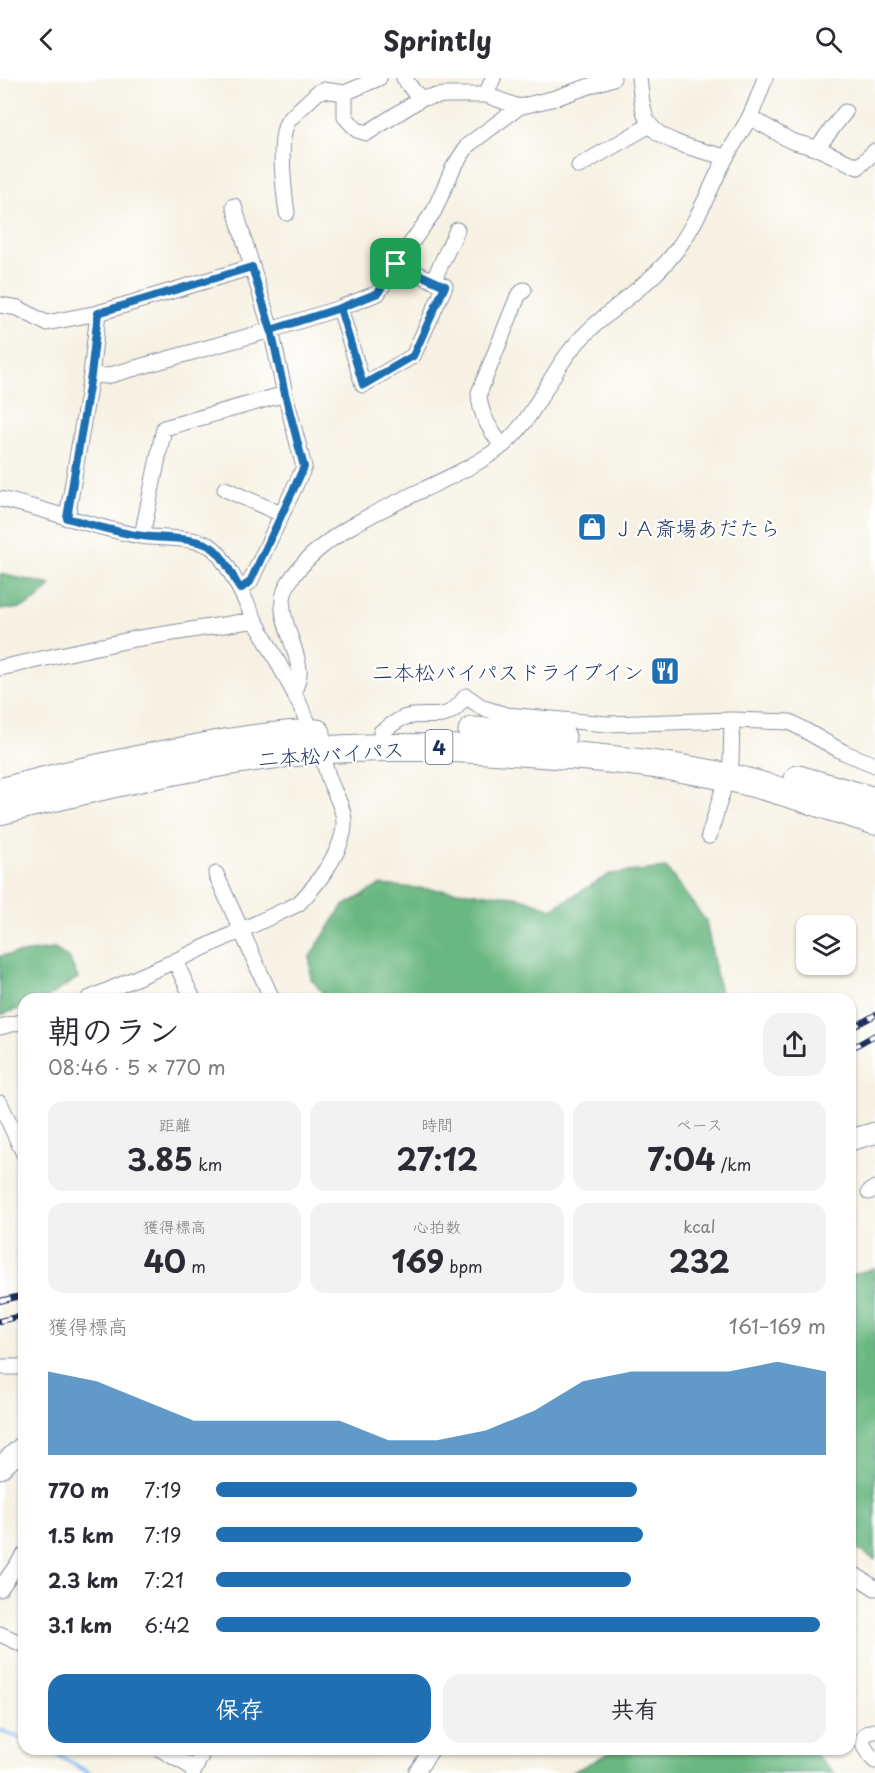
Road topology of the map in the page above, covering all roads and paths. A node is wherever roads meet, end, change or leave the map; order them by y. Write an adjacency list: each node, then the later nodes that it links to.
1 (380, 78): 8 (street)
2 (404, 78): 10 (street)
3 (493, 78): 9 (street)
4 (614, 78): 7 (street)
5 (639, 78): 14 (street)
6 (765, 78): 13 (street)
7 (572, 84): 11 (street)
8 (345, 93): 10 (street); 20 (street)
9 (486, 95): 10 (street); 11 (street)
10 (422, 98)
11 (519, 107): 22 (street)
12 (845, 112): 15 (street)
13 (750, 117): 15 (street); 17 (street)
14 (650, 125): 17 (street); 18 (street)
15 (817, 148): 16 (street)
16 (875, 151)
17 (726, 157): 32 (street)
18 (579, 166)
19 (234, 206): 23 (street)
20 (287, 213)
21 (457, 230): 24 (street)
22 (396, 264): 24 (street); 27 (street)
23 (252, 267): 28 (street); 29 (street)
24 (433, 281): 27 (street)
25 (524, 290): 32 (street)
26 (0, 305): 28 (street)
27 (340, 308): 29 (street)
28 (98, 313): 30 (street)
29 (271, 330): 30 (street); 31 (street)
30 (91, 375): 36 (street)
31 (285, 394): 35 (street); 37 (street)
32 (502, 446): 41 (street)
33 (225, 489): 35 (street)
34 (0, 499): 36 (street)
35 (281, 514): 38 (street)
36 (67, 518): 37 (street)
37 (142, 536): 38 (street)
38 (240, 589): 39 (street)
39 (255, 620): 40 (street); 41 (street)
40 (0, 668)
41 (294, 692): 44 (street)
42 (732, 720): 43 (street); 45 (street); 46 (street)
43 (381, 732): 44 (highway, 二本松バイパス / 4); 46 (highway, 二本松バイパス / 4)
44 (316, 742): 46 (highway, 二本松バイパス / 4); 47 (highway, 二本松バイパス / 4); 49 (highway, 二本松バイパス / 4); 53 (street)
45 (875, 765)
46 (729, 770): 48 (highway, 二本松バイパス / 4); 50 (highway, 二本松バイパス / 4); 51 (street)
47 (0, 792)
48 (875, 801)
49 (0, 811)
50 (875, 821)
51 (709, 836)
52 (216, 874): 53 (street)
53 (240, 930): 54 (street); 57 (street)
54 (176, 961): 55 (street); 56 (street)
55 (112, 993)
56 (190, 993)
57 (270, 993)
58 (18, 1023): 59 (street)
59 (0, 1028)
60 (0, 1103): 63 (street)
61 (875, 1133): 62 (main road)
62 (856, 1138)
63 (18, 1141)
64 (0, 1367): 65 (street)
65 (18, 1367)
66 (18, 1452): 67 (main road)
67 (0, 1468)
68 (18, 1572): 71 (street)
69 (856, 1576): 70 (street)
70 (875, 1588)
71 (0, 1589)
72 (0, 1634): 73 (street)
73 (18, 1643)
74 (875, 1731): 78 (street)
75 (169, 1755): 79 (street)
76 (201, 1755): 79 (street)
77 (428, 1755): 80 (street)
78 (875, 1761)
79 (194, 1771)
80 (416, 1773)

